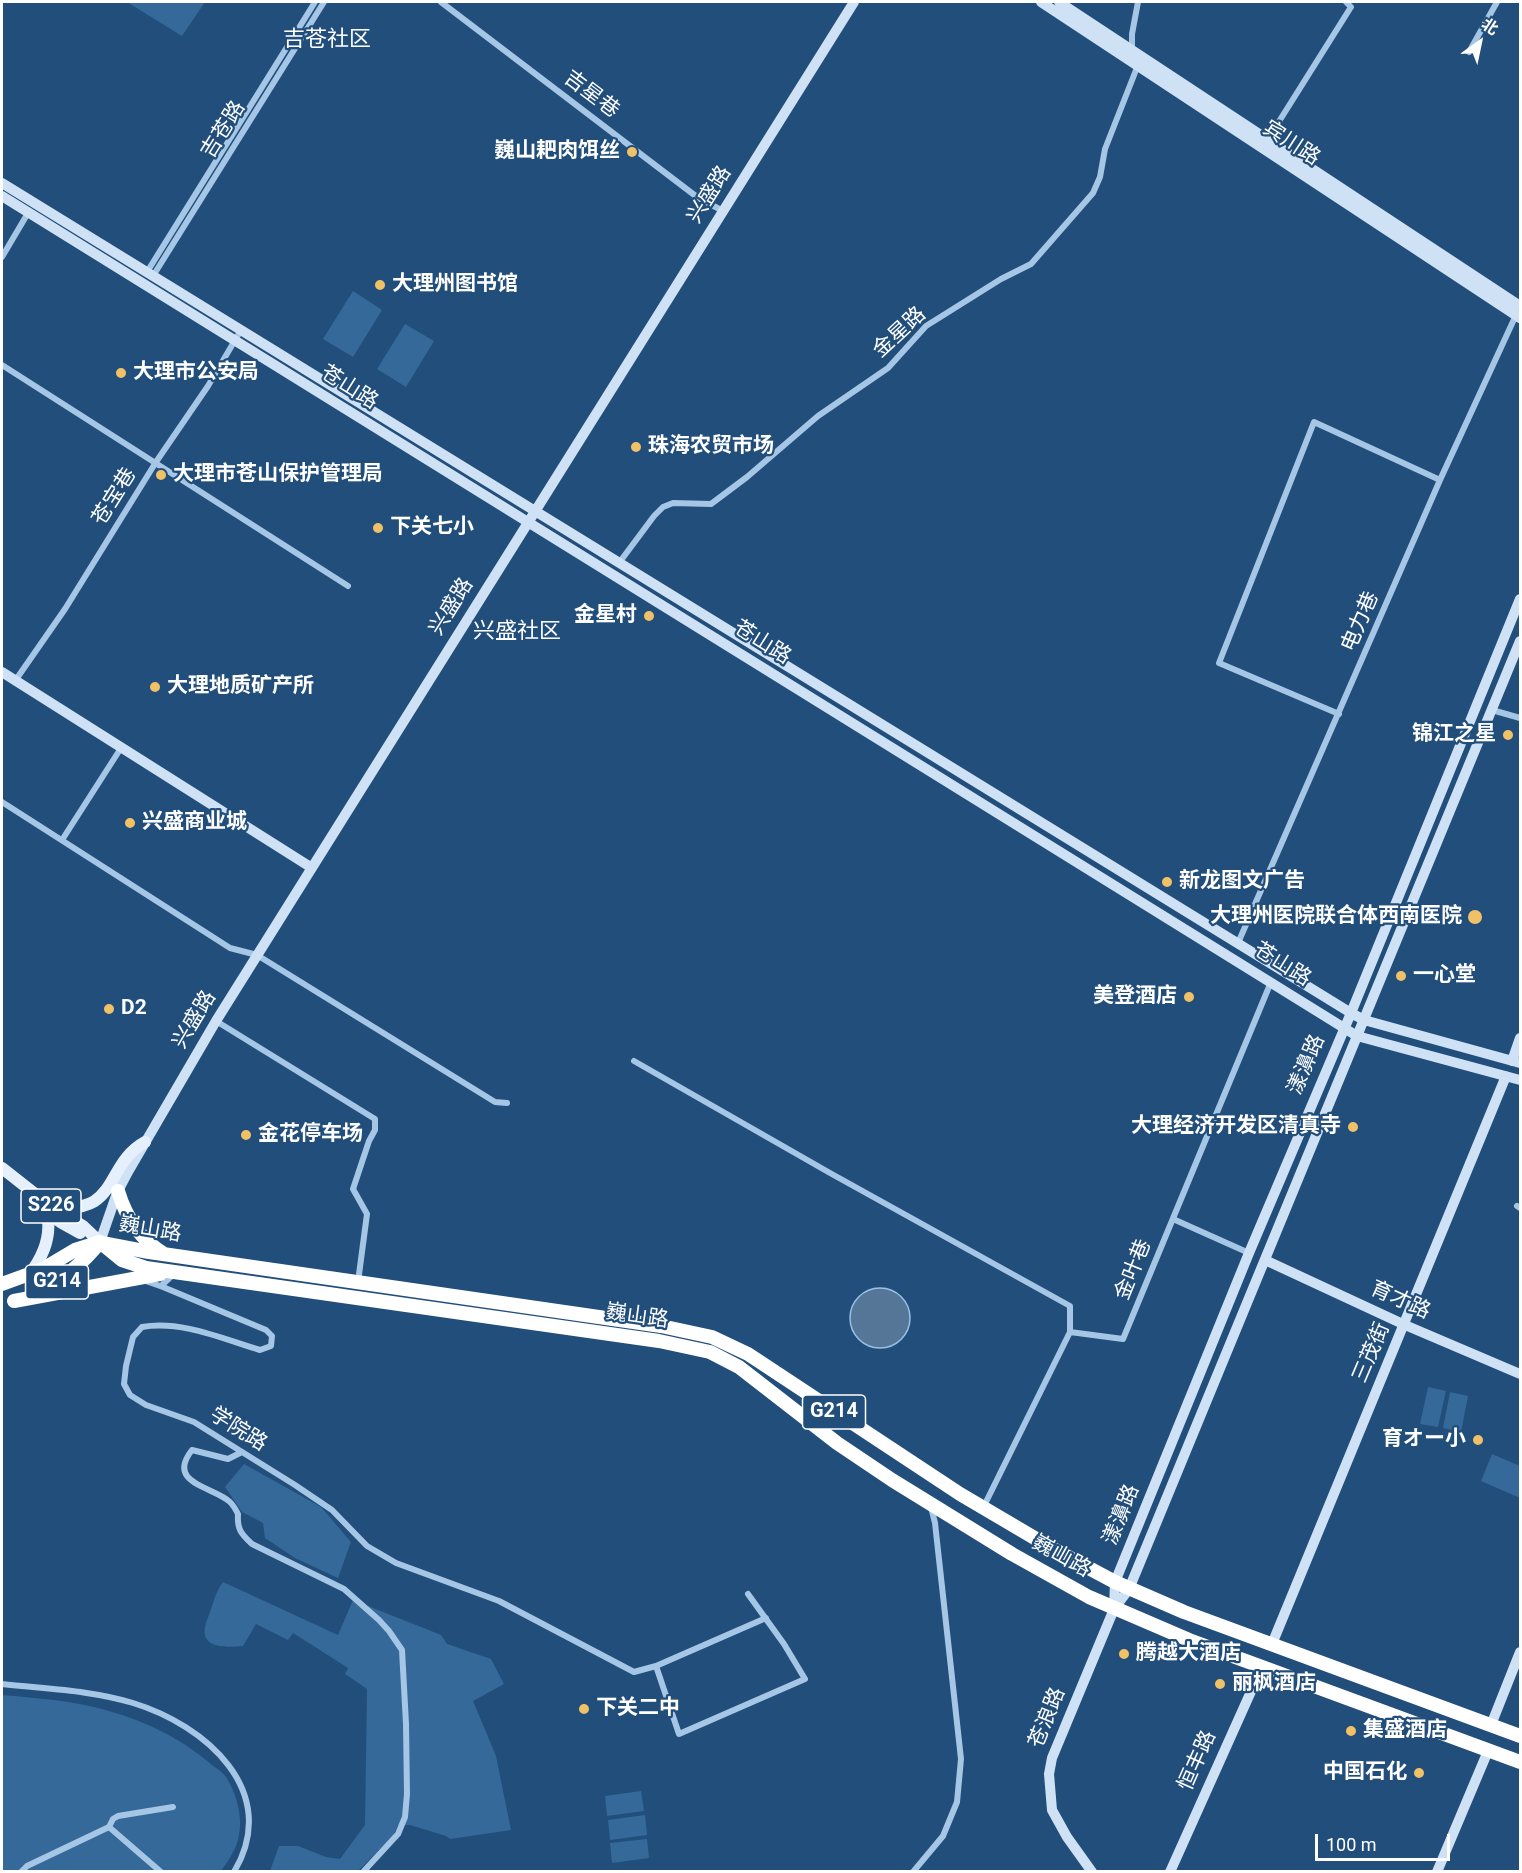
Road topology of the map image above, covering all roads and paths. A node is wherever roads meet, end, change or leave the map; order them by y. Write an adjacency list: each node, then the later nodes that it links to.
1 (315, 2): 19 (street, 吉苍路)
2 (324, 2): 19 (street, 吉苍路)
3 (441, 2): 16 (street, 吉星巷)
4 (854, 2): 16 (main road, 兴盛路)
5 (1041, 2): 12 (main road, 宾川路)
6 (1059, 2): 10 (main road, 宾川路)
7 (1138, 2): 10 (street)
8 (1346, 2): 13 (street)
9 (1497, 2): 11 (street)
10 (1132, 50): 12 (street); 13 (main road, 宾川路)
11 (1469, 52)
12 (1138, 66): 20 (main road, 宾川路); 28 (street, 金星路)
13 (1268, 139): 20 (main road, 宾川路)
14 (2, 183): 19 (main road, 苍山路)
15 (2, 196): 17 (main road, 苍山路)
16 (723, 211): 26 (main road, 兴盛路)
17 (28, 213): 18 (street); 22 (main road, 苍山路)
18 (2, 257)
19 (150, 274): 21 (main road, 苍山路)
20 (1519, 313): 25 (street, 电力巷)
21 (241, 330): 22 (street, 苍宝巷); 26 (main road, 苍山路)
22 (235, 341): 24 (street, 苍宝巷); 27 (main road, 苍山路)
23 (2, 365): 24 (street)
24 (156, 462): 29 (street); 33 (street, 苍宝巷)
25 (1440, 480): 35 (street, 电力巷); 35 (street)
26 (535, 511): 27 (main road, 兴盛路); 28 (main road, 苍山路)
27 (529, 522): 40 (main road, 兴盛路); 43 (main road, 苍山路)
28 (619, 563): 41 (main road, 苍山路)
29 (348, 586)
30 (1521, 599): 44 (main road, 漾濞路)
31 (1521, 641): 34 (main road, 漾濞路)
32 (2, 672): 33 (main road)
33 (15, 681): 37 (main road)
34 (1492, 710): 36 (street); 45 (main road, 漾濞路)
35 (1339, 714): 41 (street, 电力巷)
36 (1521, 718)
37 (121, 748): 39 (street); 40 (main road)
38 (2, 802): 39 (street)
39 (62, 840): 42 (street)
40 (312, 868): 42 (main road, 兴盛路)
41 (1238, 943): 44 (main road, 苍山路)
42 (257, 955): 46 (main road, 兴盛路); 54 (street)
43 (1271, 981): 47 (main road, 苍山路); 60 (street, 金叶巷)
44 (1351, 1013): 45 (main road, 苍山路); 47 (main road, 漾濞路)
45 (1364, 1020): 48 (main road, 漾濞路); 51 (main road, 苍山路)
46 (216, 1021): 55 (main road, 兴盛路); 68 (street)
47 (1345, 1027): 48 (main road, 苍山路); 62 (main road, 漾濞路)
48 (1357, 1036): 52 (main road, 苍山路); 64 (main road, 漾濞路)
49 (1521, 1038): 51 (main road)
50 (634, 1061): 73 (street)
51 (1516, 1062)
52 (1506, 1076): 53 (main road, 苍山路); 72 (main road, 三茂街)
53 (1521, 1080)
54 (507, 1103)
55 (145, 1142): 58 (main road, 兴盛路); 59 (main road)
56 (2, 1168): 59 (main road, S226)
57 (2, 1179): 59 (main road, S226)
58 (118, 1191): 61 (main road, 兴盛路); 63 (highway)
59 (48, 1210): 61 (main road, S226); 66 (main road)
60 (1173, 1219): 62 (street); 73 (street, 金叶巷)
61 (100, 1242): 63 (highway, 巍山路 / G214); 65 (highway, 巍山路 / G214); 66 (highway, G214); 71 (highway, G214)
62 (1249, 1253): 82 (main road, 漾濞路)
63 (165, 1255): 68 (highway, 巍山路 / G214)
64 (1265, 1260): 72 (main road, 育才路); 83 (main road, 漾濞路)
65 (176, 1272): 67 (highway); 70 (street); 75 (highway, 巍山路 / G214)
66 (29, 1275): 69 (highway, G214)
67 (137, 1278): 70 (street); 71 (highway)
68 (357, 1282): 74 (highway, 巍山路 / G214)
69 (2, 1284)
70 (163, 1287): 79 (street, 学院路)
71 (8, 1302)
72 (1405, 1325): 77 (main road, 育才路); 87 (main road, 三茂街)
73 (1070, 1332): 81 (street)
74 (704, 1334): 75 (highway); 76 (highway, 巍山路 / G214)
75 (699, 1349): 78 (highway, 巍山路 / G214)
76 (774, 1371): 78 (highway); 81 (highway, 巍山路 / G214)
77 (1521, 1374)
78 (764, 1385): 80 (highway, 巍山路 / G214)
79 (242, 1452): 89 (street, 学院路); 101 (street)
80 (931, 1505): 85 (highway, 巍山路 / G214); 102 (street)
81 (983, 1508): 82 (highway, 巍山路 / G214)
82 (1115, 1582): 83 (highway, 巍山路 / G214); 85 (main road, 漾濞路)
83 (1129, 1588): 85 (main road, 漾濞路); 87 (highway, 巍山路 / G214)
84 (748, 1594): 86 (street)
85 (1114, 1609): 90 (highway, 巍山路 / G214); 103 (main road, 苍浪路)
86 (766, 1618): 89 (street); 89 (street)
87 (1272, 1644): 92 (highway, 巍山路 / G214)
88 (1521, 1652): 92 (main road)
89 (656, 1666)
90 (1262, 1667): 94 (highway, 巍山路 / G214); 104 (main road, 恒丰路)
91 (2, 1684): 100 (street)
92 (1491, 1725): 93 (highway, 巍山路 / G214)
93 (1521, 1736)
94 (1488, 1751): 95 (highway, 巍山路 / G214); 105 (main road)
95 (1521, 1762)
96 (173, 1807): 97 (street)
97 (109, 1827): 98 (street); 99 (street)
98 (21, 1872)
99 (161, 1872)
100 (234, 1872)
101 (363, 1872)
102 (914, 1872)
103 (1092, 1872)
104 (1170, 1872)
105 (1437, 1872)

